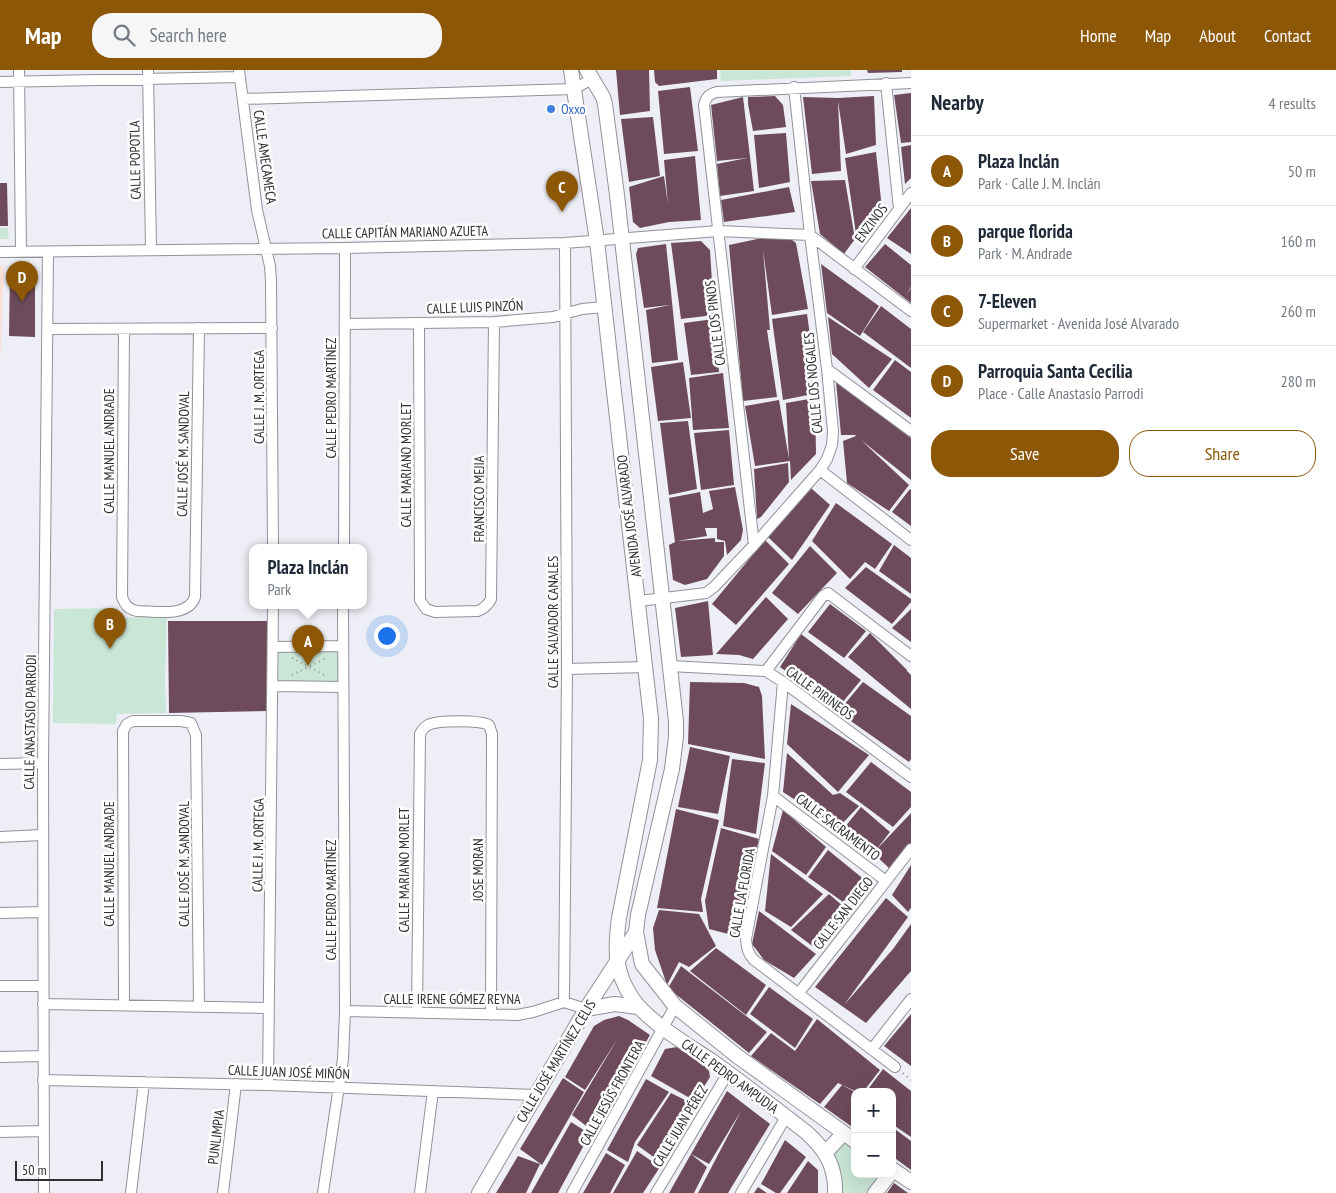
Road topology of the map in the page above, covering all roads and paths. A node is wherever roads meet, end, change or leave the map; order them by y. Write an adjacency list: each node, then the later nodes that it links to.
1 (19, 70): 6 (street)
2 (571, 70): 11 (street, AVENIDA JOSÉ ALVARADO)
3 (239, 73): 4 (street); 12 (street, CALLE AMECAMECA)
4 (148, 75): 6 (street); 22 (street, CALLE POPOTLA)
5 (590, 75): 11 (street); 17 (street, AVENIDA JOSÉ ALVARADO)
6 (19, 81): 7 (street); 24 (street)
7 (0, 82)
8 (886, 83): 9 (street); 10 (street); 14 (street)
9 (911, 83)
10 (794, 87): 15 (street, CALLE LOS PINOS); 16 (street, CALLE LOS NOGALES)
11 (574, 89): 12 (street); 18 (street, AVENIDA JOSÉ ALVARADO)
12 (243, 100): 20 (street, CALLE AMECAMECA)
13 (911, 193): 14 (street, ENZINOS)
14 (899, 208): 26 (street, ENZINOS)
15 (718, 231): 16 (street, CALLE CAPITÁN MARIANO AZUETA); 17 (street, CALLE CAPITÁN MARIANO AZUETA); 43 (street, CALLE LOS PINOS)
16 (810, 235): 26 (street); 37 (street, CALLE LOS NOGALES)
17 (622, 239): 18 (street, CALLE CAPITÁN MARIANO AZUETA); 44 (street, AVENIDA JOSÉ ALVARADO)
18 (597, 241): 19 (street, CALLE CAPITÁN MARIANO AZUETA); 27 (street, AVENIDA JOSÉ ALVARADO)
19 (565, 243): 21 (street, CALLE CAPITÁN MARIANO AZUETA); 29 (street, CALLE SALVADOR CANALES)
20 (266, 248): 21 (street, CALLE CAPITÁN MARIANO AZUETA); 22 (street, CALLE CAPITÁN MARIANO AZUETA); 34 (street, CALLE J. M. ORTEGA)
21 (345, 248): 32 (street, CALLE PEDRO MARTÍNEZ)
22 (151, 250): 25 (street, CALLE CAPITÁN MARIANO AZUETA)
23 (0, 252): 24 (street, CALLE CAPITÁN MARIANO AZUETA)
24 (21, 252): 25 (street, CALLE CAPITÁN MARIANO AZUETA)
25 (48, 252): 35 (street, CALLE ANASTASIO PARRODI)
26 (854, 269): 28 (street)
27 (604, 307): 29 (street, CALLE LUIS PINZÓN); 45 (street, AVENIDA JOSÉ ALVARADO)
28 (911, 311)
29 (566, 314): 30 (street, CALLE LUIS PINZÓN); 56 (street, CALLE SALVADOR CANALES)
30 (494, 322): 31 (street, CALLE LUIS PINZÓN); 47 (street, FRANCISCO MEJIA)
31 (419, 323): 32 (street, CALLE LUIS PINZÓN); 47 (street, CALLE MARIANO MORLET)
32 (345, 324): 42 (street, CALLE PEDRO MARTÍNEZ)
33 (199, 328): 34 (street); 36 (street); 46 (street, CALLE JOSÉ M. SANDOVAL)
34 (272, 328): 41 (street, CALLE J. M. ORTEGA)
35 (48, 329): 36 (street); 63 (street, CALLE ANASTASIO PARRODI)
36 (124, 329): 46 (street, CALLE MANUEL ANDRADE)
37 (827, 369): 38 (street); 39 (street, CALLE LOS NOGALES)
38 (911, 431)
39 (820, 470): 40 (street); 43 (street, CALLE LOS NOGALES)
40 (911, 540)
41 (273, 544)
42 (344, 544)
43 (754, 545): 44 (street, CALLE LOS NOGALES)
44 (663, 599): 45 (street, CALLE LOS NOGALES); 54 (street, AVENIDA JOSÉ ALVARADO)
45 (639, 601): 55 (street, AVENIDA JOSÉ ALVARADO)
46 (124, 603)
47 (422, 606)
48 (273, 609): 51 (street, CALLE J. M. ORTEGA)
49 (344, 609): 50 (street, CALLE PEDRO MARTÍNEZ)
50 (343, 646): 51 (street); 53 (path); 60 (street, CALLE PEDRO MARTÍNEZ)
51 (273, 647): 53 (path); 59 (street, CALLE J. M. ORTEGA)
52 (911, 656): 57 (street)
53 (310, 666): 59 (path); 60 (path)
54 (670, 666): 57 (street, CALLE PIRINEOS); 73 (street, AVENIDA JOSÉ ALVARADO)
55 (646, 667): 56 (street); 74 (street, AVENIDA JOSÉ ALVARADO)
56 (567, 669): 79 (street, CALLE SALVADOR CANALES)
57 (766, 671): 58 (street, CALLE PIRINEOS)
58 (783, 682): 65 (street, CALLE PIRINEOS); 66 (street, CALLE LA FLORIDA)
59 (273, 686): 60 (street); 85 (street, CALLE J. M. ORTEGA)
60 (343, 687): 87 (street, CALLE PEDRO MARTÍNEZ)
61 (191, 723): 81 (street, CALLE MANUEL ANDRADE); 82 (street, CALLE JOSÉ M. SANDOVAL)
62 (489, 725): 88 (street, CALLE MARIANO MORLET); 89 (street, JOSE MORAN)
63 (43, 762): 64 (street); 67 (street, CALLE ANASTASIO PARRODI)
64 (0, 764)
65 (911, 777)
66 (773, 796): 70 (street, CALLE SACRAMENTO); 77 (street, CALLE LA FLORIDA)
67 (42, 835): 68 (street); 71 (street, CALLE ANASTASIO PARRODI)
68 (0, 837)
69 (911, 850): 70 (street, CALLE SAN DIEGO)
70 (886, 881): 77 (street, CALLE SAN DIEGO)
71 (43, 912): 72 (street); 76 (street, CALLE ANASTASIO PARRODI)
72 (0, 913)
73 (636, 932): 74 (street, CALLE JOSÉ MARTÍNEZ CELIS); 83 (street, CALLE PEDRO AMPUDIA)
74 (616, 961): 84 (street, CALLE PEDRO AMPUDIA); 86 (street, CALLE JOSÉ MARTÍNEZ CELIS)
75 (0, 986): 76 (street)
76 (43, 986): 80 (street, CALLE ANASTASIO PARRODI)
77 (798, 994): 91 (street, CALLE LA FLORIDA)
78 (911, 999): 91 (street)
79 (564, 1002): 86 (street); 89 (street, CALLE IRENE GÓMEZ REYNA)
80 (43, 1004): 81 (street); 92 (street, CALLE ANASTASIO PARRODI)
81 (124, 1005): 82 (street)
82 (198, 1006): 85 (street)
83 (675, 1006): 90 (street, CALLE JESÚS FRONTERA); 106 (street, CALLE PEDRO AMPUDIA)
84 (638, 1007): 86 (street); 90 (street, CALLE PEDRO AMPUDIA)
85 (269, 1008): 99 (street, CALLE J. M. ORTEGA)
86 (586, 1009): 102 (street, CALLE JOSÉ MARTÍNEZ CELIS)
87 (345, 1012): 88 (street, CALLE IRENE GÓMEZ REYNA); 100 (street, CALLE PEDRO MARTÍNEZ)
88 (417, 1012): 89 (street, CALLE IRENE GÓMEZ REYNA)
89 (491, 1015)
90 (663, 1027): 95 (street, CALLE PEDRO AMPUDIA); 117 (street, CALLE JESÚS FRONTERA)
91 (872, 1049): 94 (street, CALLE LA FLORIDA)
92 (43, 1056): 93 (street); 96 (street, CALLE ANASTASIO PARRODI)
93 (0, 1057)
94 (895, 1067)
95 (728, 1073): 103 (street, CALLE PEDRO AMPUDIA); 118 (street, CALLE JUAN PÉREZ)
96 (43, 1080): 97 (street, CALLE JUAN JOSÉ MIÑÓN); 104 (street, CALLE ANASTASIO PARRODI)
97 (144, 1082): 98 (street, CALLE JUAN JOSÉ MIÑÓN); 112 (street)
98 (236, 1084): 99 (street, CALLE JUAN JOSÉ MIÑÓN); 113 (street, PUNLIMPIA)
99 (268, 1085): 100 (street, CALLE JUAN JOSÉ MIÑÓN)
100 (340, 1087): 101 (street, CALLE JUAN JOSÉ MIÑÓN); 114 (street, CALLE PEDRO MARTÍNEZ)
101 (432, 1091): 102 (street, CALLE JUAN JOSÉ MIÑÓN); 115 (street)
102 (535, 1095): 116 (street, CALLE JOSÉ MARTÍNEZ CELIS)
103 (786, 1116): 107 (street, CALLE PEDRO AMPUDIA); 119 (street)
104 (44, 1131): 105 (street); 111 (street, CALLE ANASTASIO PARRODI)
105 (0, 1132)
106 (849, 1137): 107 (street)
107 (826, 1152): 120 (street, CALLE PEDRO AMPUDIA)
108 (896, 1173): 110 (street)
109 (887, 1178): 121 (street)
110 (911, 1182)
111 (44, 1193)
112 (131, 1193)
113 (223, 1193)
114 (323, 1193)
115 (420, 1193)
116 (479, 1193)
117 (572, 1193)
118 (656, 1193)
119 (741, 1193)
120 (835, 1193)
121 (875, 1193)

